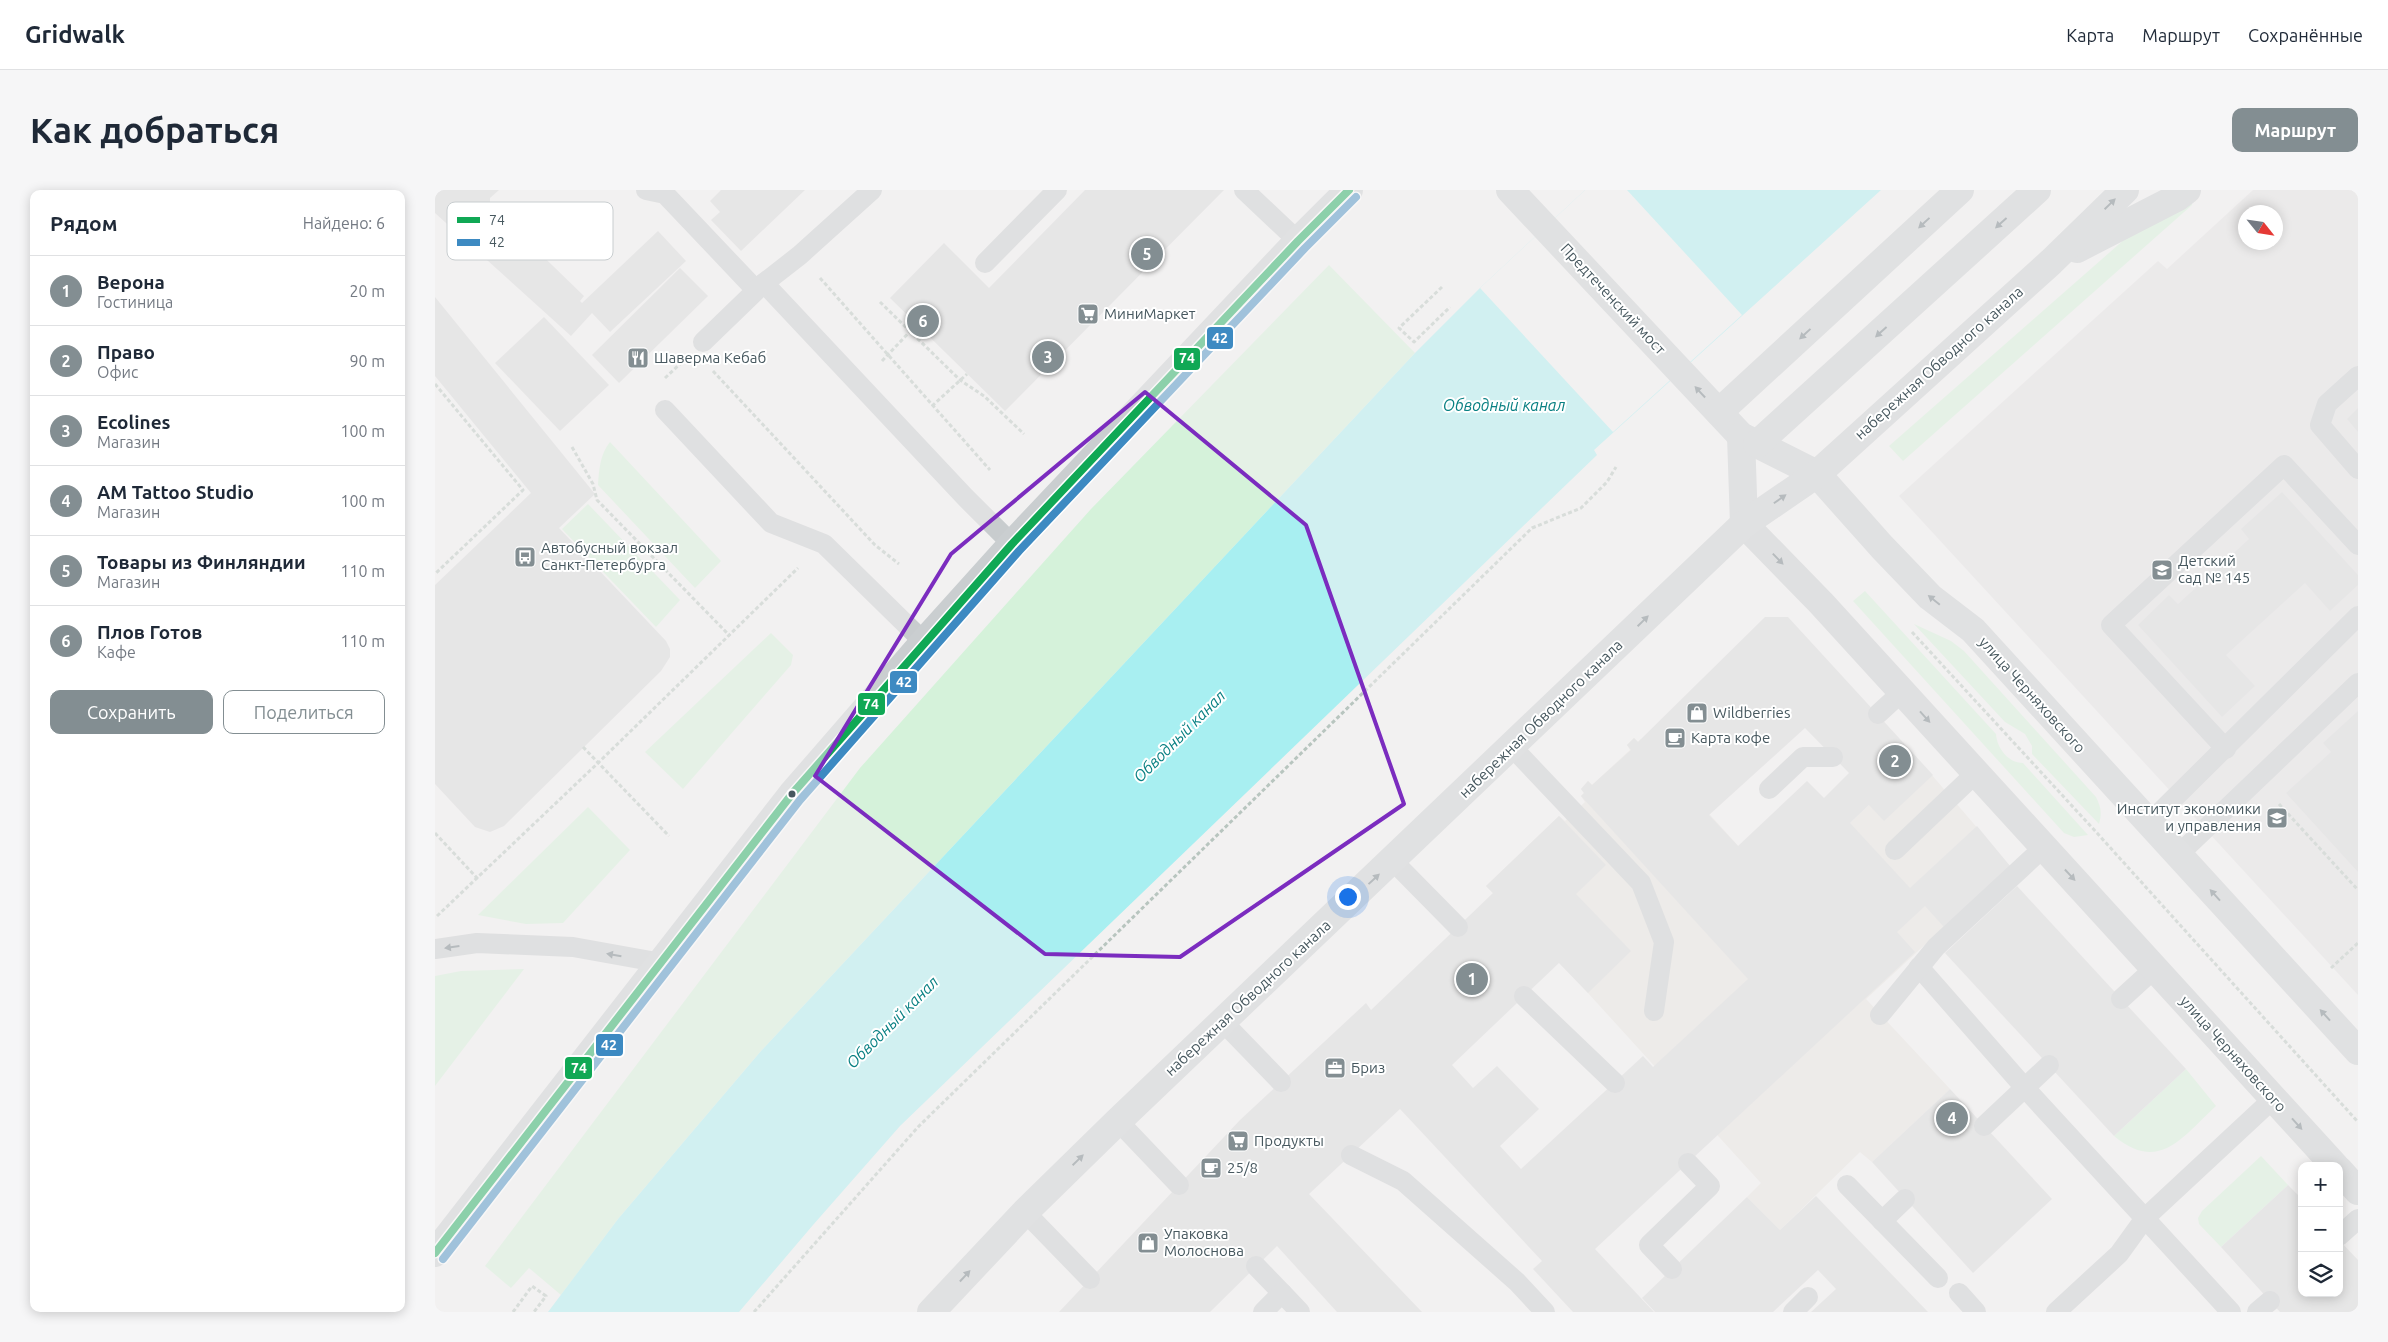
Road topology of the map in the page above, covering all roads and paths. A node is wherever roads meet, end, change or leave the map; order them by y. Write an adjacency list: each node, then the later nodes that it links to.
1 (872, 190): 12 (lane)
2 (1244, 190): 11 (lane)
3 (1349, 190): 11 (main road)
4 (1510, 190): 23 (main road, Предтеченский мост)
5 (1959, 190): 30 (main road, one-way to 30)
6 (2037, 190): 32 (main road, one-way to 32)
7 (2125, 190): 13 (main road, набережная Обводного канала, one-way to 7)
8 (2187, 190): 13 (main road)
9 (660, 191): 15 (lane)
10 (1047, 193): 14 (lane)
11 (1298, 241): 39 (main road)
12 (800, 255): 15 (lane); 28 (path)
13 (2051, 262): 37 (main road, набережная Обводного канала)
14 (985, 263)
15 (760, 287): 22 (lane); 39 (lane)
16 (1442, 287): 18 (path)
17 (880, 302): 20 (path)
18 (1450, 307)
19 (917, 324): 20 (path)
20 (911, 332): 21 (path); 26 (path)
21 (902, 341)
22 (698, 346): 29 (path); 41 (path)
23 (1681, 371): 30 (main road, улица Черняховского, one-way to 23)
24 (967, 374): 26 (path)
25 (2358, 376): 35 (lane)
26 (960, 380): 28 (path); 31 (path)
27 (435, 384): 43 (path)
28 (932, 406): 36 (path)
29 (665, 410): 47 (lane)
30 (1719, 412): 32 (main road, улица Черняховского)
31 (1024, 434)
32 (1749, 440): 37 (main road, улица Черняховского); 38 (main road)
33 (572, 447): 46 (path)
34 (1616, 467): 113 (path)
35 (2358, 469)
36 (990, 470)
37 (1817, 474): 38 (main road, набережная Обводного канала, one-way to 37); 59 (main road, улица Черняховского, one-way to 37)
38 (1744, 524): 49 (street, улица Черняховского, one-way to 49); 52 (main road, набережная Обводного канала, one-way to 38)
39 (1012, 544): 47 (main road)
40 (2358, 545): 53 (lane)
41 (899, 564)
42 (799, 568): 46 (path)
43 (435, 574)
44 (2358, 616): 53 (lane)
45 (1910, 629): 88 (path)
46 (730, 636): 55 (path)
47 (924, 642): 72 (main road)
48 (2358, 683): 57 (lane)
49 (1902, 692): 50 (lane); 56 (street, улица Черняховского, one-way to 56)
50 (1878, 714)
51 (583, 747): 55 (path)
52 (1512, 747): 65 (main road, набережная Обводного канала); 78 (lane)
53 (2226, 749): 59 (lane)
54 (1833, 757): 58 (lane)
55 (598, 763): 61 (path); 66 (path)
56 (1976, 773): 62 (street, улица Черняховского); 63 (lane)
57 (2257, 780): 64 (lane); 67 (path)
58 (1769, 789)
59 (2149, 823): 64 (main road, улица Черняховского)
60 (435, 833): 66 (path)
61 (669, 836)
62 (2044, 847): 73 (lane); 75 (street, улица Черняховского, one-way to 75)
63 (1895, 850)
64 (2178, 855): 81 (main road, улица Черняховского, one-way to 64)
65 (1393, 861): 69 (lane); 80 (main road, набережная Обводного канала, one-way to 65)
66 (478, 879): 68 (path)
67 (2358, 890)
68 (435, 918)
69 (1458, 927)
70 (2358, 943): 74 (path)
71 (435, 949): 72 (lane, one-way to 71)
72 (662, 963): 103 (main road)
73 (1919, 967): 79 (lane); 85 (lane)
74 (2332, 967)
75 (2155, 968): 77 (lane); 86 (street, улица Черняховского)
76 (1524, 996): 84 (lane)
77 (2121, 999)
78 (1654, 1012)
79 (1880, 1015)
80 (1223, 1022): 83 (lane); 87 (main road, набережная Обводного канала)
81 (2358, 1051)
82 (2049, 1065): 85 (lane)
83 (1281, 1082)
84 (1615, 1083)
85 (2025, 1088): 89 (lane); 99 (lane)
86 (2274, 1098): 92 (street, улица Черняховского, one-way to 92); 99 (lane)
87 (1118, 1122): 94 (lane); 98 (main road, набережная Обводного канала, one-way to 87)
88 (2358, 1122)
89 (1984, 1126)
90 (1351, 1155): 117 (lane)
91 (1689, 1162): 105 (lane)
92 (2331, 1162)
93 (2343, 1174): 96 (street)
94 (1179, 1185)
95 (1847, 1185): 101 (lane)
96 (2358, 1191)
97 (1905, 1199): 101 (lane)
98 (1025, 1212): 107 (lane); 114 (main road, набережная Обводного канала, one-way to 98)
99 (2145, 1218): 120 (lane); 121 (lane)
100 (2358, 1219): 102 (lane)
101 (1883, 1221): 106 (lane)
102 (2343, 1232)
103 (435, 1253)
104 (1256, 1266): 108 (lane)
105 (1672, 1269)
106 (1938, 1278)
107 (1090, 1279)
108 (1282, 1293): 115 (lane); 116 (lane)
109 (1959, 1293): 119 (lane)
110 (1808, 1297): 118 (lane)
111 (513, 1312): 112 (path)
112 (534, 1312)
113 (754, 1312)
114 (931, 1312)
115 (1263, 1312)
116 (1300, 1312)
117 (1545, 1312)
118 (1793, 1312)
119 (1976, 1312)
120 (2056, 1312)
121 (2231, 1312)

